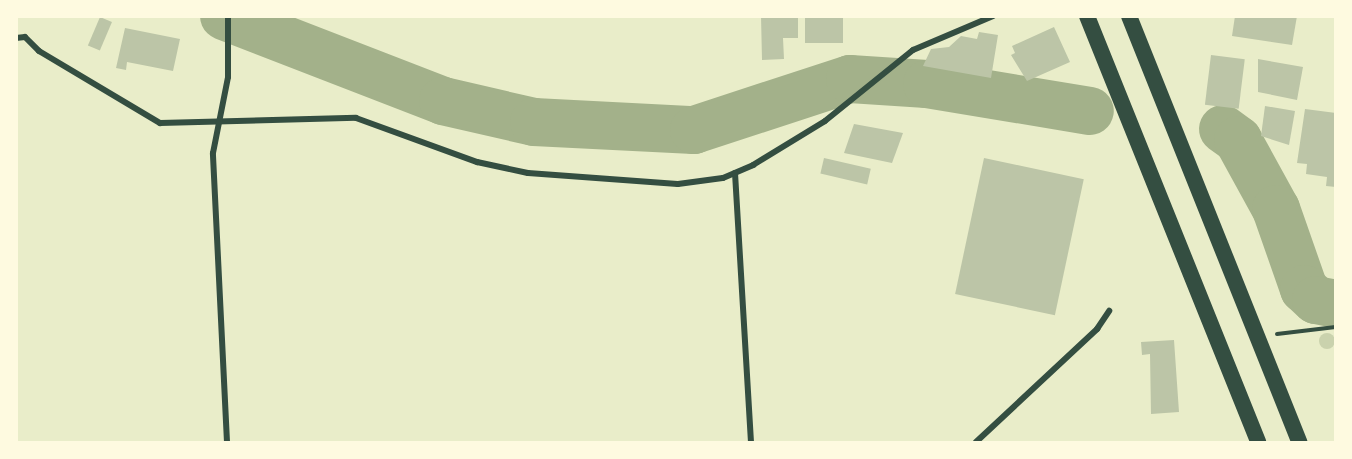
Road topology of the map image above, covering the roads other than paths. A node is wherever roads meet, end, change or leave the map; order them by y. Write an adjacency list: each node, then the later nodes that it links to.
1 (228, 16): 6 (street)
2 (993, 16): 7 (street)
3 (1087, 16): 12 (highway)
4 (1129, 16): 13 (highway)
5 (16, 38): 6 (street)
6 (218, 125): 7 (street); 9 (street)
7 (735, 173): 10 (street)
8 (1109, 311): 11 (street)
9 (227, 442)
10 (751, 442)
11 (976, 442)
12 (1258, 442)
13 (1299, 442)

